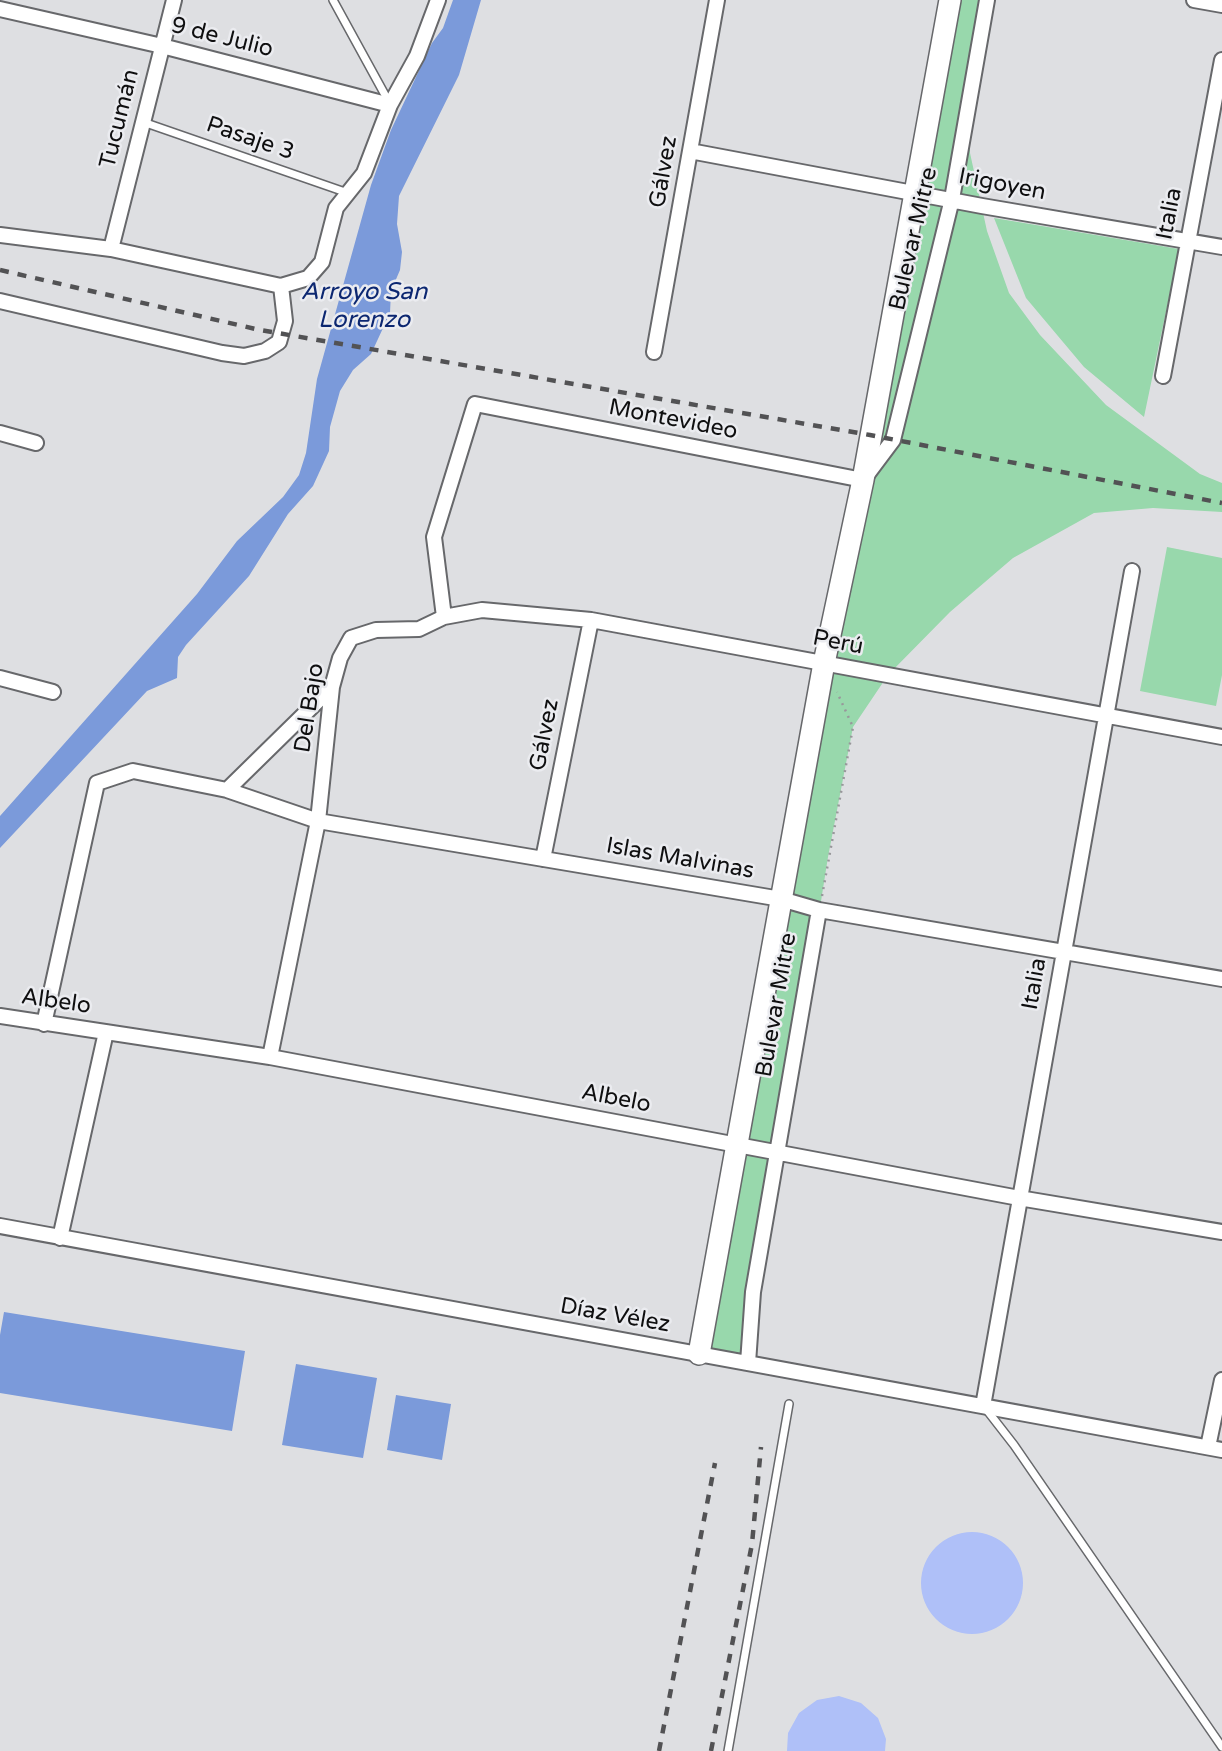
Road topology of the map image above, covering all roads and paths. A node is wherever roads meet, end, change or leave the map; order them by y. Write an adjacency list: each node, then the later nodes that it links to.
1 (174, 0): 10 (street, Tucumán)
2 (332, 0): 12 (lane)
3 (438, 0): 12 (street)
4 (718, 0): 14 (street, Gálvez)
5 (950, 0): 16 (street, Bulevar Mitre)
6 (987, 0): 17 (street, Bulevar Mitre)
7 (1194, 0): 8 (street)
8 (1222, 5)
9 (0, 9): 10 (street, 9 de Julio)
10 (162, 46): 12 (street, 9 de Julio); 13 (street, Tucumán)
11 (1222, 60): 19 (street, Italia)
12 (390, 105): 15 (street)
13 (142, 122): 15 (lane, Pasaje 3); 21 (street, Tucumán)
14 (690, 151): 16 (street, Irigoyen); 24 (street, Gálvez)
15 (345, 192): 22 (street)
16 (915, 192): 17 (street, Irigoyen); 28 (street, Bulevar Mitre)
17 (951, 199): 19 (street, Irigoyen); 28 (street, Bulevar Mitre)
18 (0, 235): 21 (street)
19 (1188, 241): 20 (street, Irigoyen); 25 (street, Italia)
20 (1222, 247)
21 (111, 249): 22 (street)
22 (281, 286): 23 (street)
23 (0, 301)
24 (654, 352)
25 (1163, 376)
26 (0, 433): 27 (street)
27 (36, 443)
28 (863, 480): 30 (street, Montevideo); 32 (street, Bulevar Mitre)
29 (1132, 571): 36 (street, Italia)
30 (444, 617): 31 (street, Perú); 34 (street, Del Bajo)
31 (592, 620): 32 (street, Perú); 40 (street, Gálvez)
32 (824, 663): 36 (street, Perú); 41 (street, Bulevar Mitre); 42 (path, Bulevar Mitre)
33 (0, 678): 35 (street)
34 (332, 687): 38 (street); 39 (street, Del Bajo)
35 (53, 692)
36 (1105, 716): 37 (street, Perú); 43 (street, Italia)
37 (1222, 737)
38 (227, 790): 39 (street, Islas Malvinas); 46 (street, Islas Malvinas)
39 (317, 821): 40 (street, Islas Malvinas); 48 (street, Del Bajo)
40 (543, 859): 41 (street, Islas Malvinas)
41 (781, 899): 42 (street, Islas Malvinas); 49 (street, Bulevar Mitre)
42 (820, 909): 43 (street, Islas Malvinas); 50 (street, Bulevar Mitre)
43 (1064, 950): 44 (street, Islas Malvinas); 51 (street, Italia)
44 (1222, 979)
45 (0, 1016): 46 (street, Albelo)
46 (44, 1024): 47 (street, Albelo)
47 (106, 1032): 48 (street, Albelo); 54 (street)
48 (271, 1057): 49 (street, Albelo)
49 (736, 1145): 50 (street, Albelo); 55 (street, Bulevar Mitre)
50 (778, 1154): 51 (street, Albelo); 56 (street, Bulevar Mitre)
51 (1019, 1198): 53 (street, Albelo); 59 (street, Italia)
52 (0, 1226): 54 (street, Díaz Vélez)
53 (1222, 1232)
54 (60, 1238): 55 (street, Díaz Vélez)
55 (699, 1354): 56 (street, Díaz Vélez)
56 (748, 1363): 59 (street, Díaz Vélez)
57 (1222, 1380): 60 (street)
58 (789, 1404): 62 (lane)
59 (983, 1406): 60 (street, Díaz Vélez); 61 (lane)
60 (1215, 1448)
61 (1222, 1747)
62 (728, 1751)

